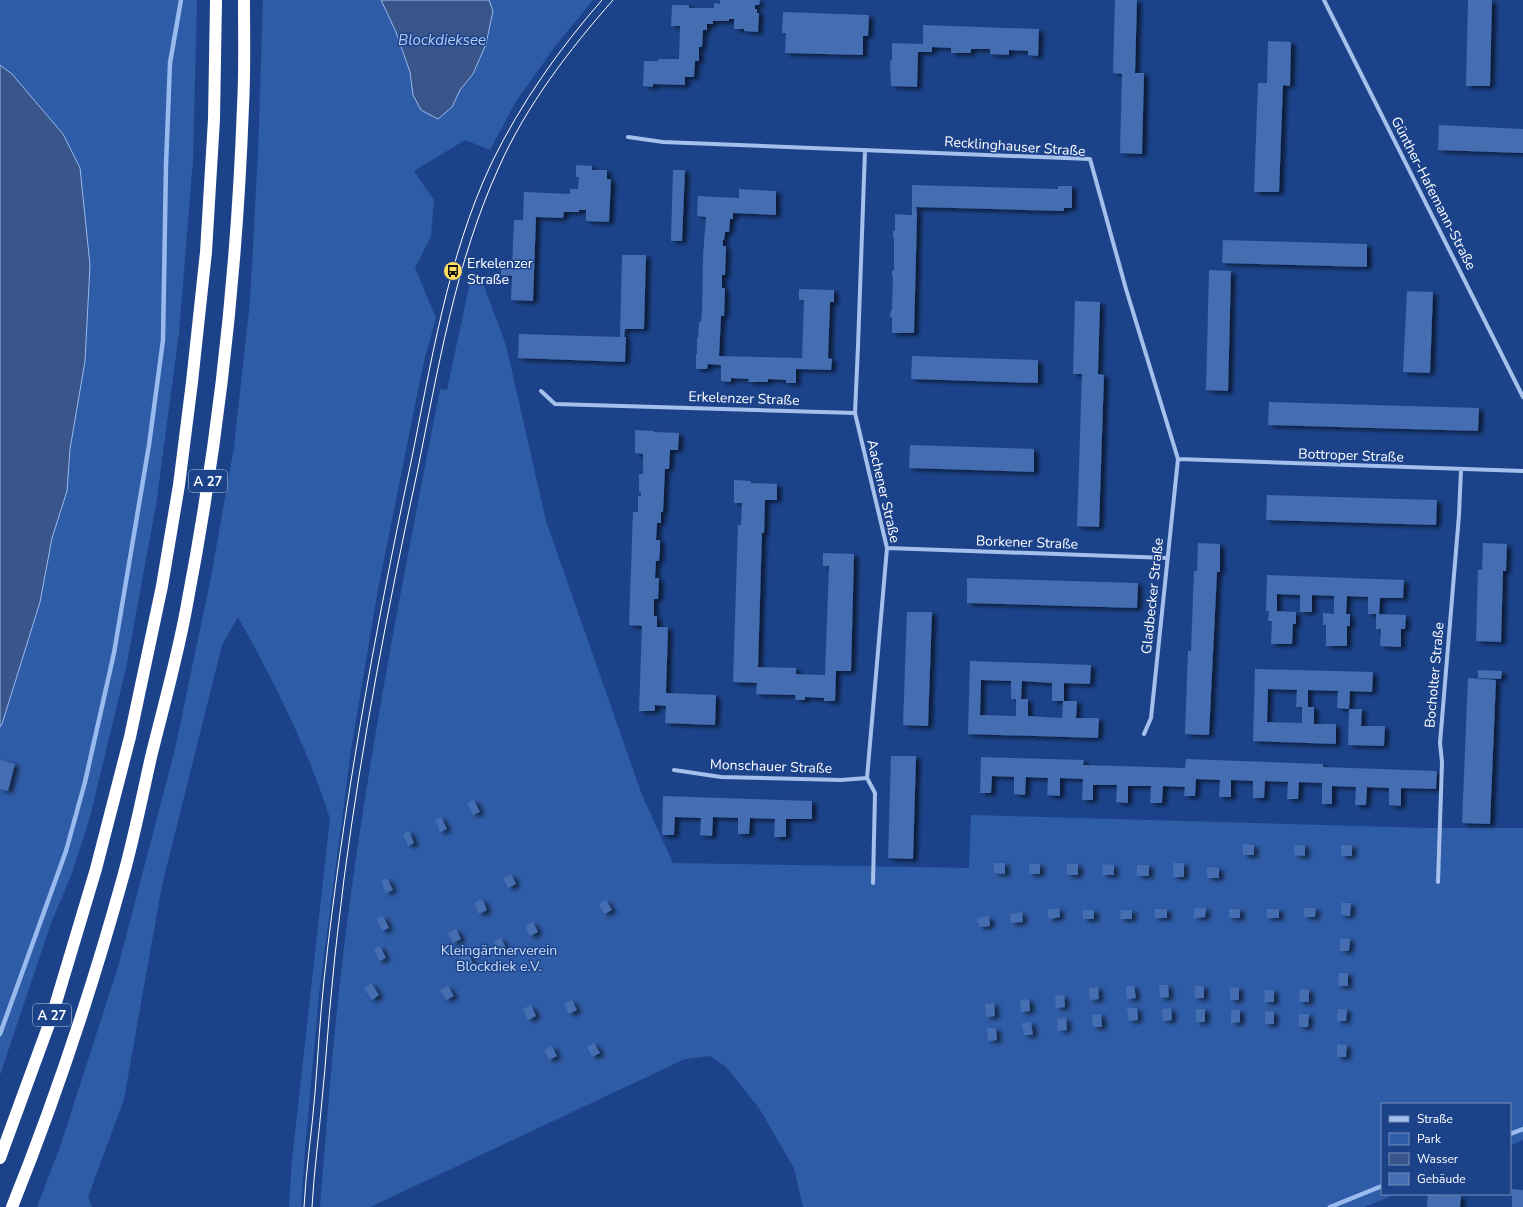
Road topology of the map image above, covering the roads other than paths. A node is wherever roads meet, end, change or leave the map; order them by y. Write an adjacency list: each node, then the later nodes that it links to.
1 (216, 0): 19 (highway, A 27)
2 (244, 0): 20 (highway, A 27)
3 (1324, 0): 7 (street, Günther-Hafemann-Straße)
4 (628, 137): 5 (street, Recklinghauser Straße)
5 (865, 150): 8 (street, Aachener Straße); 9 (street, Recklinghauser Straße)
6 (541, 391): 8 (street, Erkelenzer Straße)
7 (1523, 397)
8 (855, 413): 12 (street, Aachener Straße)
9 (1178, 459): 10 (street, Bottroper Straße); 13 (street, Gladbecker Straße)
10 (1461, 470): 11 (street, Bottroper Straße); 17 (street, Bocholter Straße)
11 (1523, 471)
12 (887, 548): 13 (street, Borkener Straße); 16 (street, Aachener Straße)
13 (1167, 558): 14 (street, Gladbecker Straße)
14 (1144, 734)
15 (674, 770): 16 (street, Monschauer Straße)
16 (867, 778): 18 (street, Aachener Straße)
17 (1438, 882)
18 (873, 883)
19 (0, 1158)
20 (12, 1207)

